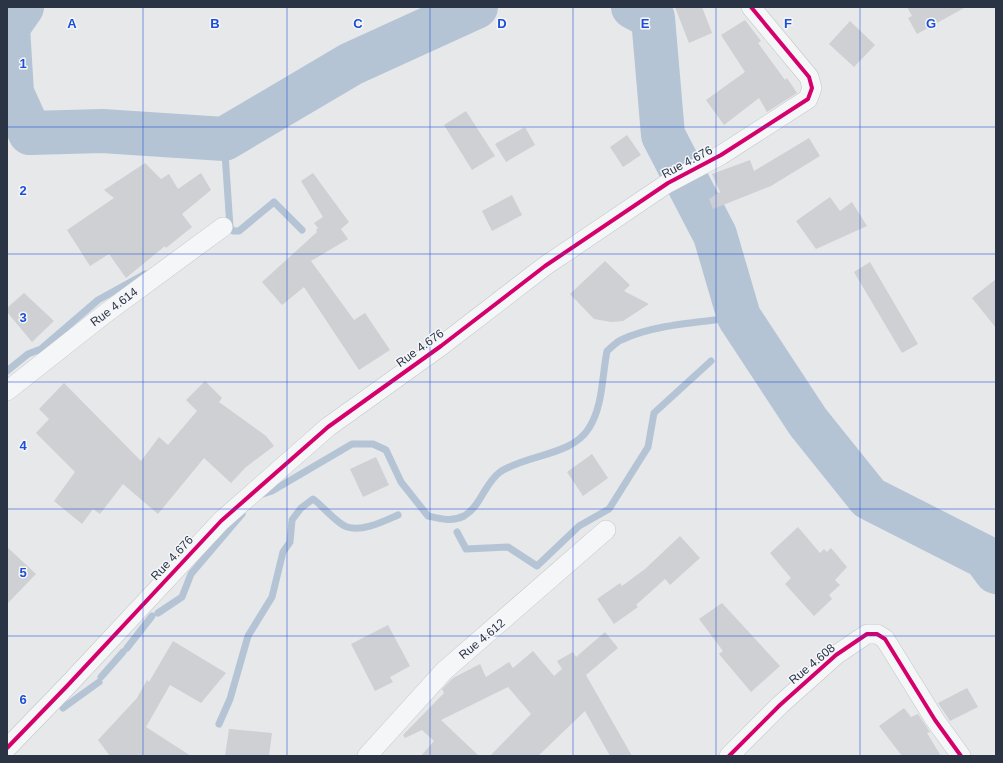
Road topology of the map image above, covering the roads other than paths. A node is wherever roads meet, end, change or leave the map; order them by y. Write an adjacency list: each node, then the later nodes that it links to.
1 (751, 7): 5 (street, Rue 4.676)
2 (223, 227): 3 (street, Rue 4.614)
3 (7, 391)
4 (606, 530): 6 (street, Rue 4.612)
5 (7, 748)
6 (367, 756)
7 (729, 756): 8 (street, Rue 4.608)
8 (961, 756)

